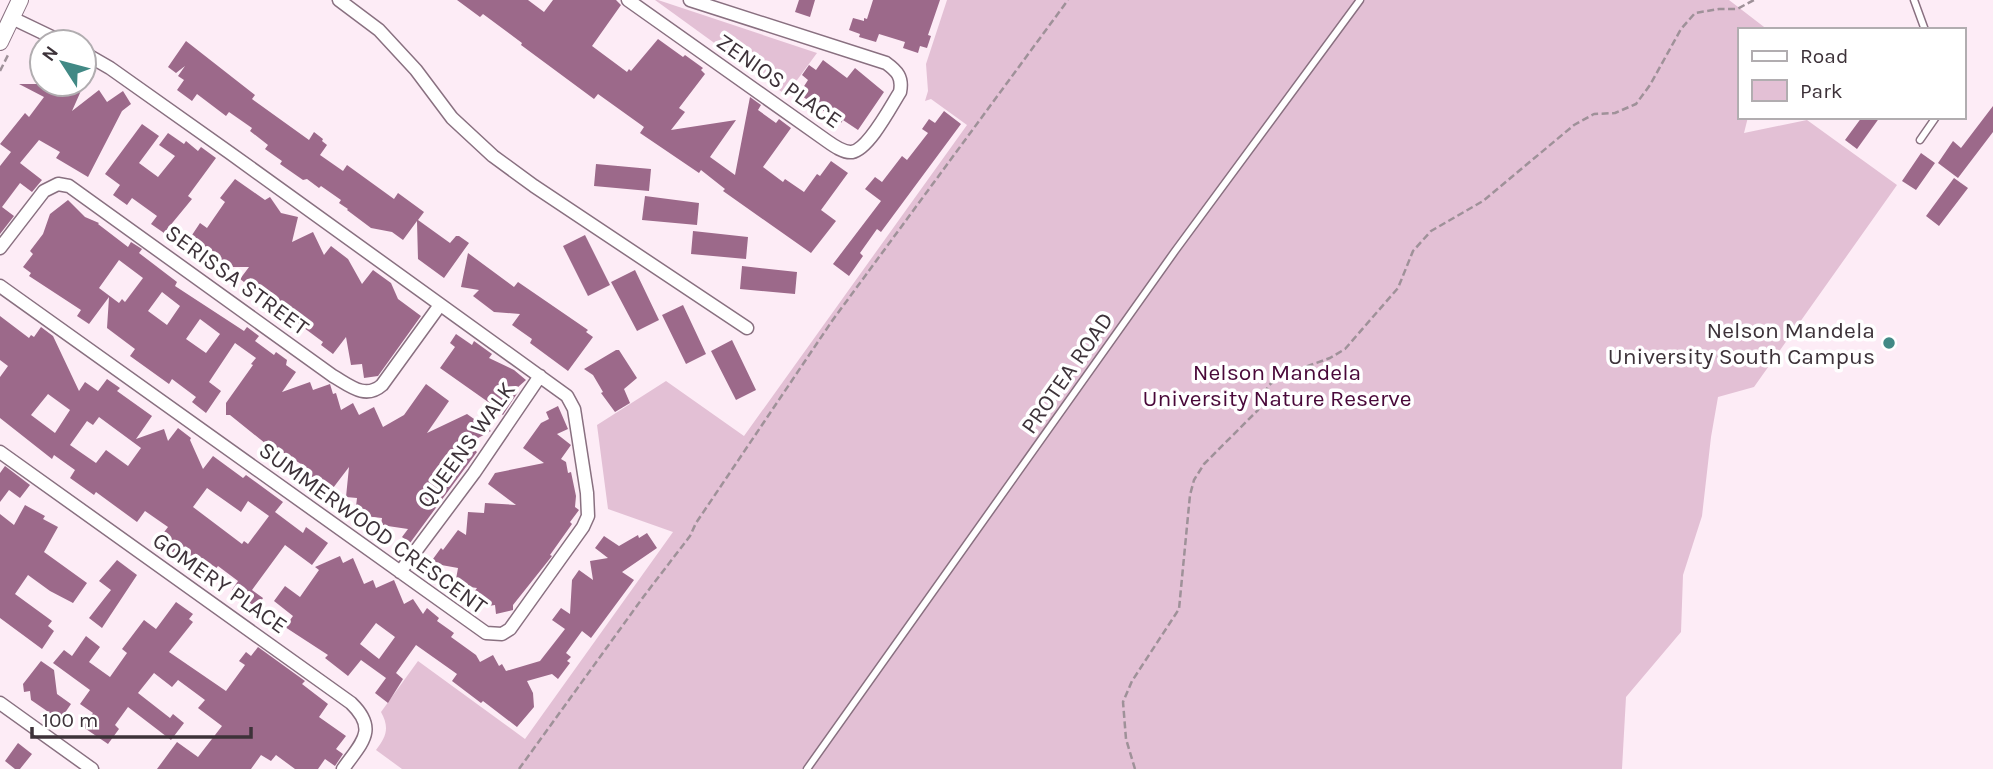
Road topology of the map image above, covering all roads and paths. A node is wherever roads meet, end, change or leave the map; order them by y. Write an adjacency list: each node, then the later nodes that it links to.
1 (20, 0): 9 (street)
2 (339, 0): 19 (street)
3 (628, 0): 4 (street, ZENIOS PLACE)
4 (690, 0)
5 (1068, 0): 26 (path)
6 (1360, 0): 27 (lane, PROTEA ROAD)
7 (1754, 0): 28 (path)
8 (1914, 0): 11 (lane)
9 (12, 18): 10 (street); 12 (street)
10 (33, 28)
11 (1924, 28)
12 (0, 42)
13 (98, 61): 18 (street, SUMMERWOOD CRESCENT)
14 (1935, 119): 15 (lane)
15 (1920, 140)
16 (0, 248): 18 (street, SERISSA STREET)
17 (0, 286): 22 (street, SUMMERWOOD CRESCENT)
18 (440, 304): 20 (street, SUMMERWOOD CRESCENT)
19 (747, 328)
20 (540, 376): 22 (street, QUEENS WALK); 22 (street, SUMMERWOOD CRESCENT)
21 (0, 452): 25 (street, GOMERY PLACE)
22 (400, 572)
23 (0, 703): 24 (street)
24 (92, 769)
25 (343, 769)
26 (519, 769)
27 (807, 769)
28 (1135, 769)

